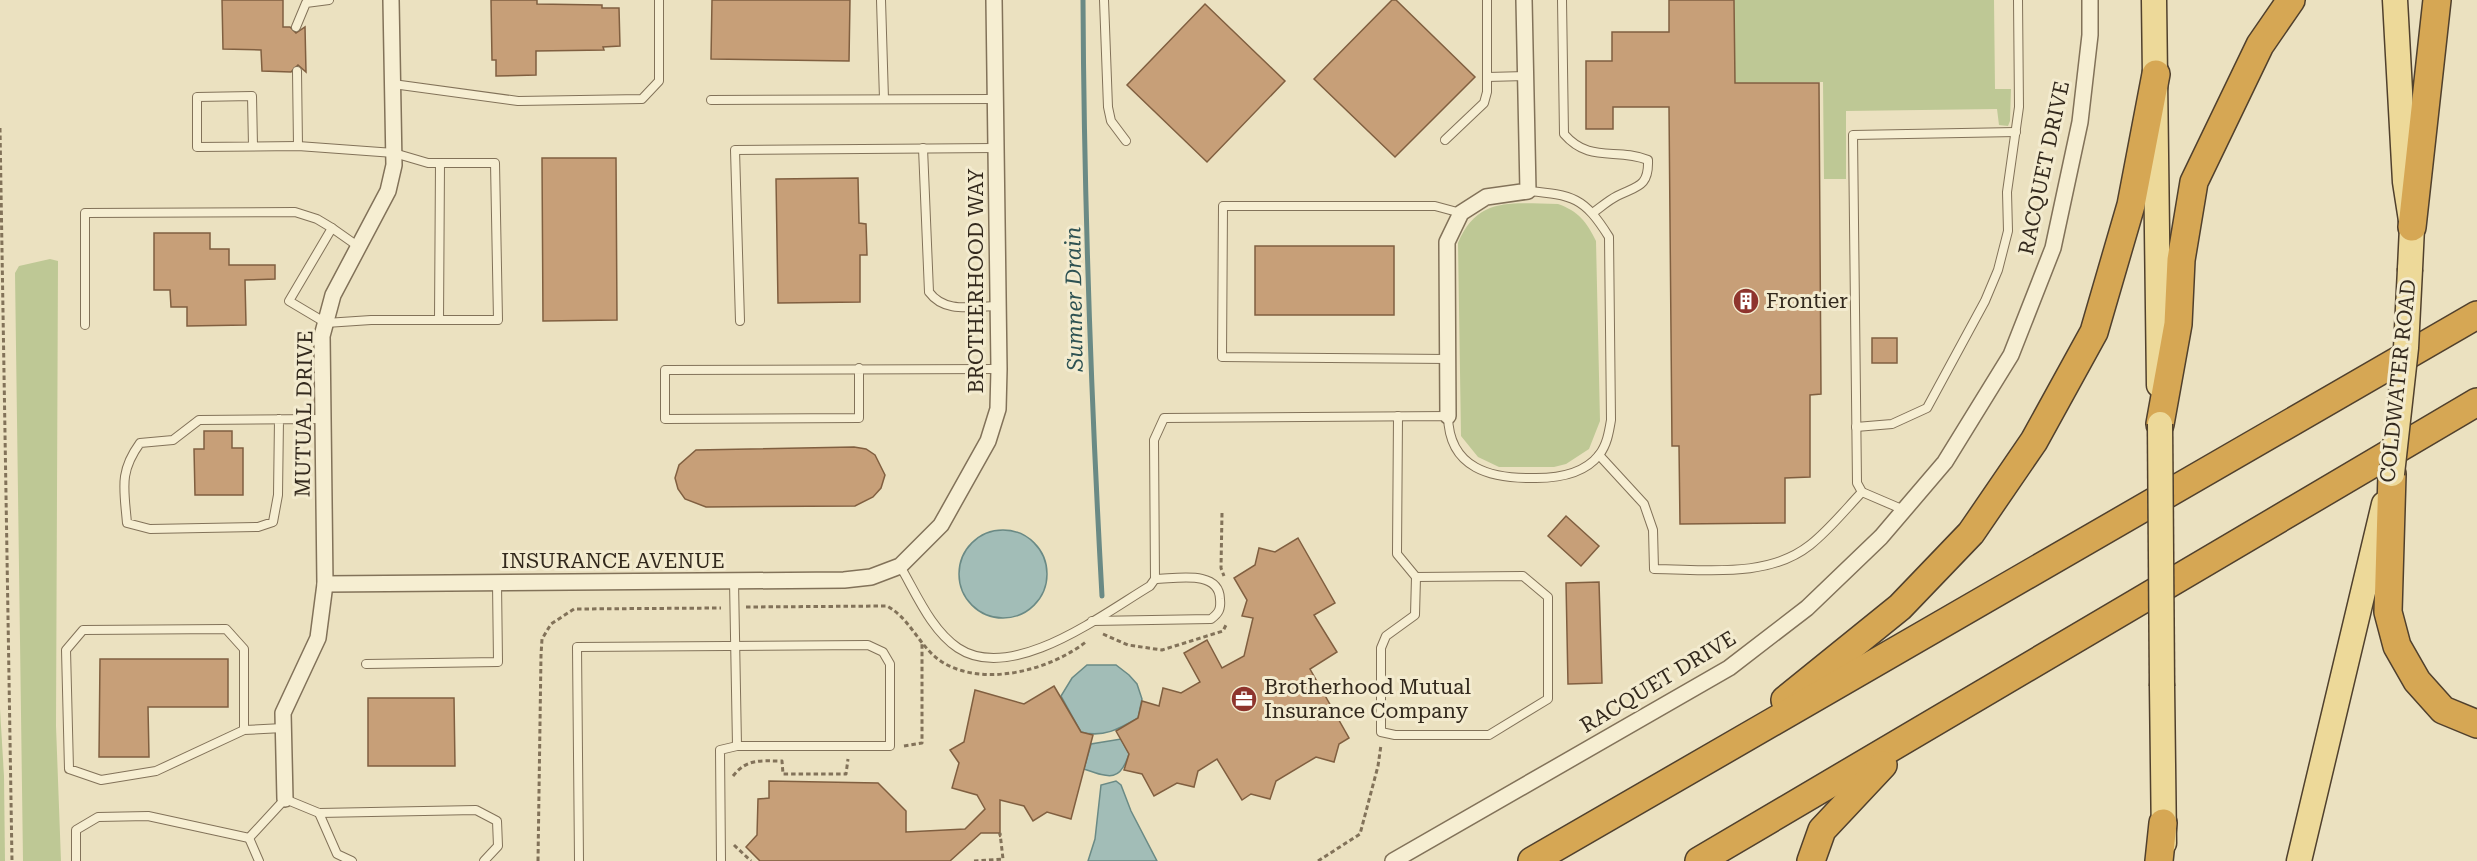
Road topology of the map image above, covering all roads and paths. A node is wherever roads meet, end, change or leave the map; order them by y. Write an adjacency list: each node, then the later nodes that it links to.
1 (329, 0): 16 (lane)
2 (391, 0): 21 (street, MUTUAL DRIVE)
3 (659, 0): 21 (lane)
4 (882, 0): 22 (lane)
5 (994, 0): 23 (street, BROTHERHOOD WAY)
6 (1104, 0): 28 (lane)
7 (1487, 0): 20 (lane)
8 (1524, 0): 19 (street)
9 (1562, 0): 36 (lane)
10 (2018, 0): 26 (lane)
11 (2090, 0): 62 (street, RACQUET DRIVE)
12 (2154, 0): 18 (main road)
13 (2291, 0): 57 (highway)
14 (2395, 0): 38 (main road, COLDWATER ROAD)
15 (2437, 0): 38 (highway)
16 (296, 27)
17 (297, 71): 30 (lane)
18 (2156, 74): 57 (main road); 79 (highway)
19 (1527, 76): 20 (lane); 35 (street)
20 (1487, 77): 27 (lane)
21 (393, 84): 33 (street, MUTUAL DRIVE)
22 (884, 99): 23 (lane); 24 (lane)
23 (995, 99): 32 (street, BROTHERHOOD WAY)
24 (711, 100)
25 (0, 128): 85 (path)
26 (2016, 132): 58 (lane); 58 (lane)
27 (1445, 140)
28 (1126, 141)
29 (253, 146): 29 (lane); 30 (lane)
30 (298, 146): 33 (lane)
31 (923, 148): 32 (lane); 41 (lane); 44 (lane)
32 (996, 148): 41 (street, BROTHERHOOD WAY)
33 (394, 153): 34 (lane); 40 (street, MUTUAL DRIVE)
34 (440, 163): 43 (lane); 43 (lane)
35 (1528, 191): 36 (lane); 37 (street)
36 (1594, 212): 59 (lane)
37 (1461, 213): 47 (street); 47 (lane)
38 (2412, 227): 60 (main road, COLDWATER ROAD, bridge)
39 (332, 228): 40 (lane); 45 (lane); 46 (lane)
40 (359, 247): 45 (street, MUTUAL DRIVE)
41 (998, 306): 49 (street, BROTHERHOOD WAY)
42 (2477, 315): 79 (highway)
43 (439, 320): 45 (lane)
44 (740, 321)
45 (326, 323): 55 (street, MUTUAL DRIVE)
46 (85, 325)
47 (1448, 359): 52 (street)
48 (859, 368): 48 (lane); 49 (lane)
49 (999, 369): 64 (street, BROTHERHOOD WAY)
50 (2477, 402): 56 (highway)
51 (1398, 416): 52 (lane); 65 (lane); 66 (lane)
52 (1448, 416): 59 (lane)
53 (2477, 416): 56 (highway)
54 (279, 419): 54 (lane); 55 (lane)
55 (323, 419): 69 (street, MUTUAL DRIVE)
56 (2445, 420): 73 (highway)
57 (2160, 424): 82 (main road, bridge)
58 (1856, 427): 61 (lane)
59 (1599, 455): 61 (lane)
60 (2392, 474): 63 (highway)
61 (1862, 492): 62 (lane)
62 (1904, 510): 94 (street, RACQUET DRIVE)
63 (2379, 563): 74 (highway); 100 (main road)
64 (900, 566): 67 (street, INSURANCE AVENUE); 70 (lane)
65 (1416, 577): 77 (lane); 77 (lane)
66 (1155, 579): 70 (lane); 70 (lane)
67 (734, 581): 68 (street, INSURANCE AVENUE); 71 (lane)
68 (497, 583): 69 (street, INSURANCE AVENUE); 72 (lane)
69 (325, 584): 75 (street, MUTUAL DRIVE)
70 (1091, 621)
71 (735, 646): 78 (lane); 78 (lane); 90 (lane)
72 (366, 664)
73 (1934, 723): 96 (highway); 97 (highway)
74 (2477, 724)
75 (283, 728): 76 (lane); 80 (street, MUTUAL DRIVE)
76 (244, 730): 76 (lane)
77 (1381, 732): 93 (path)
78 (736, 746): 91 (lane)
79 (1717, 754): 95 (highway)
80 (285, 799): 81 (lane); 84 (lane)
81 (319, 813): 88 (lane); 89 (lane)
82 (2163, 823): 98 (highway); 99 (main road)
83 (1000, 833): 92 (path)
84 (249, 838): 86 (lane); 87 (lane)
85 (12, 861)
86 (76, 861)
87 (259, 861)
88 (352, 861)
89 (484, 861)
90 (579, 861)
91 (721, 861)
92 (974, 861)
93 (1318, 861)
94 (1393, 861)
95 (1532, 861)
96 (1699, 861)
97 (1811, 861)
98 (2159, 861)
99 (2164, 861)
100 (2299, 861)

